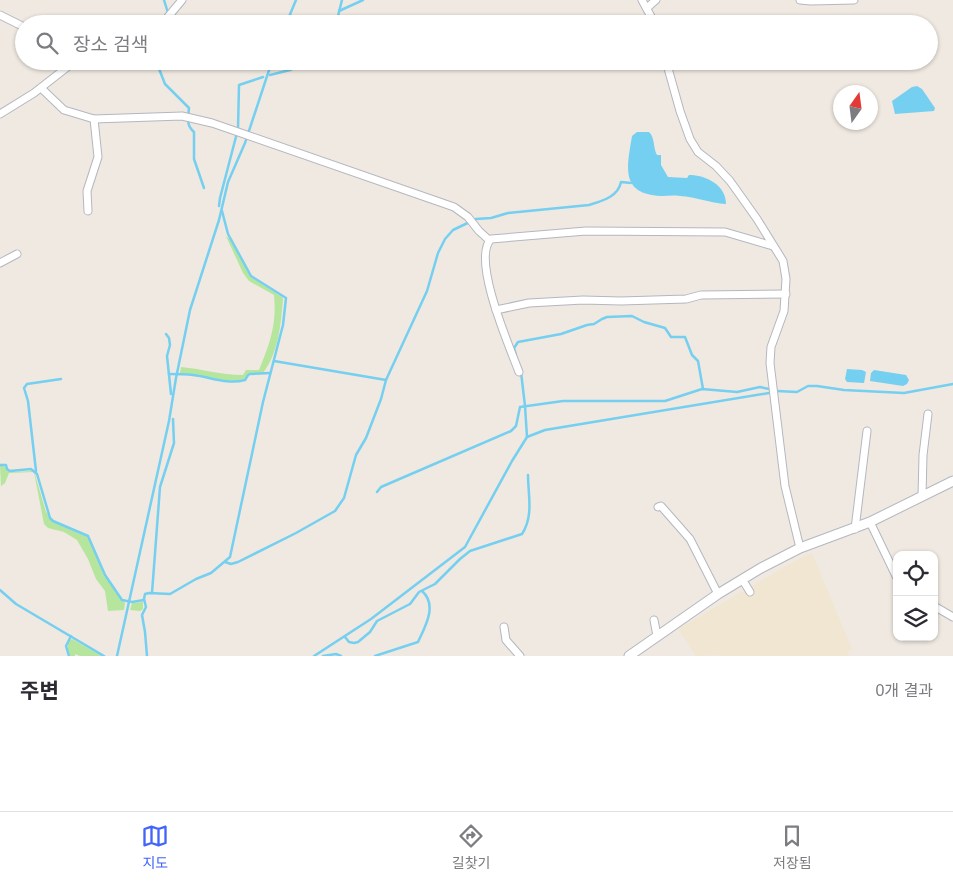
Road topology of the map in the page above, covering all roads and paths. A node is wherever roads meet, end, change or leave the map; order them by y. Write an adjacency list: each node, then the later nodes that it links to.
1 (182, 0): 8 (street)
2 (642, 0): 6 (street)
3 (656, 0): 6 (street)
4 (800, 0): 5 (street)
5 (854, 0)
6 (646, 8): 9 (street)
7 (0, 15): 10 (street)
8 (170, 15)
9 (650, 15)
10 (15, 22)
11 (64, 70): 13 (street)
12 (669, 70): 18 (street)
13 (41, 88): 14 (street); 15 (street)
14 (0, 114)
15 (94, 119): 16 (street); 17 (street)
16 (88, 211)
17 (489, 240): 18 (street); 22 (street)
18 (773, 246): 21 (street)
19 (17, 254): 20 (street)
20 (0, 262)
21 (786, 294): 22 (street); 31 (street)
22 (496, 310): 23 (street)
23 (519, 372)
24 (928, 414): 27 (street)
25 (867, 431): 30 (street)
26 (953, 480): 27 (street)
27 (922, 496): 29 (street)
28 (658, 506): 35 (street)
29 (870, 522): 30 (street); 32 (street)
30 (855, 529): 31 (street)
31 (800, 548): 33 (street)
32 (893, 570)
33 (742, 579): 34 (street); 35 (street)
34 (750, 592)
35 (718, 594): 40 (street)
36 (938, 608): 37 (street)
37 (952, 616)
38 (654, 620): 40 (street)
39 (504, 627): 41 (street)
40 (656, 636): 42 (street)
41 (520, 656)
42 (629, 656)

